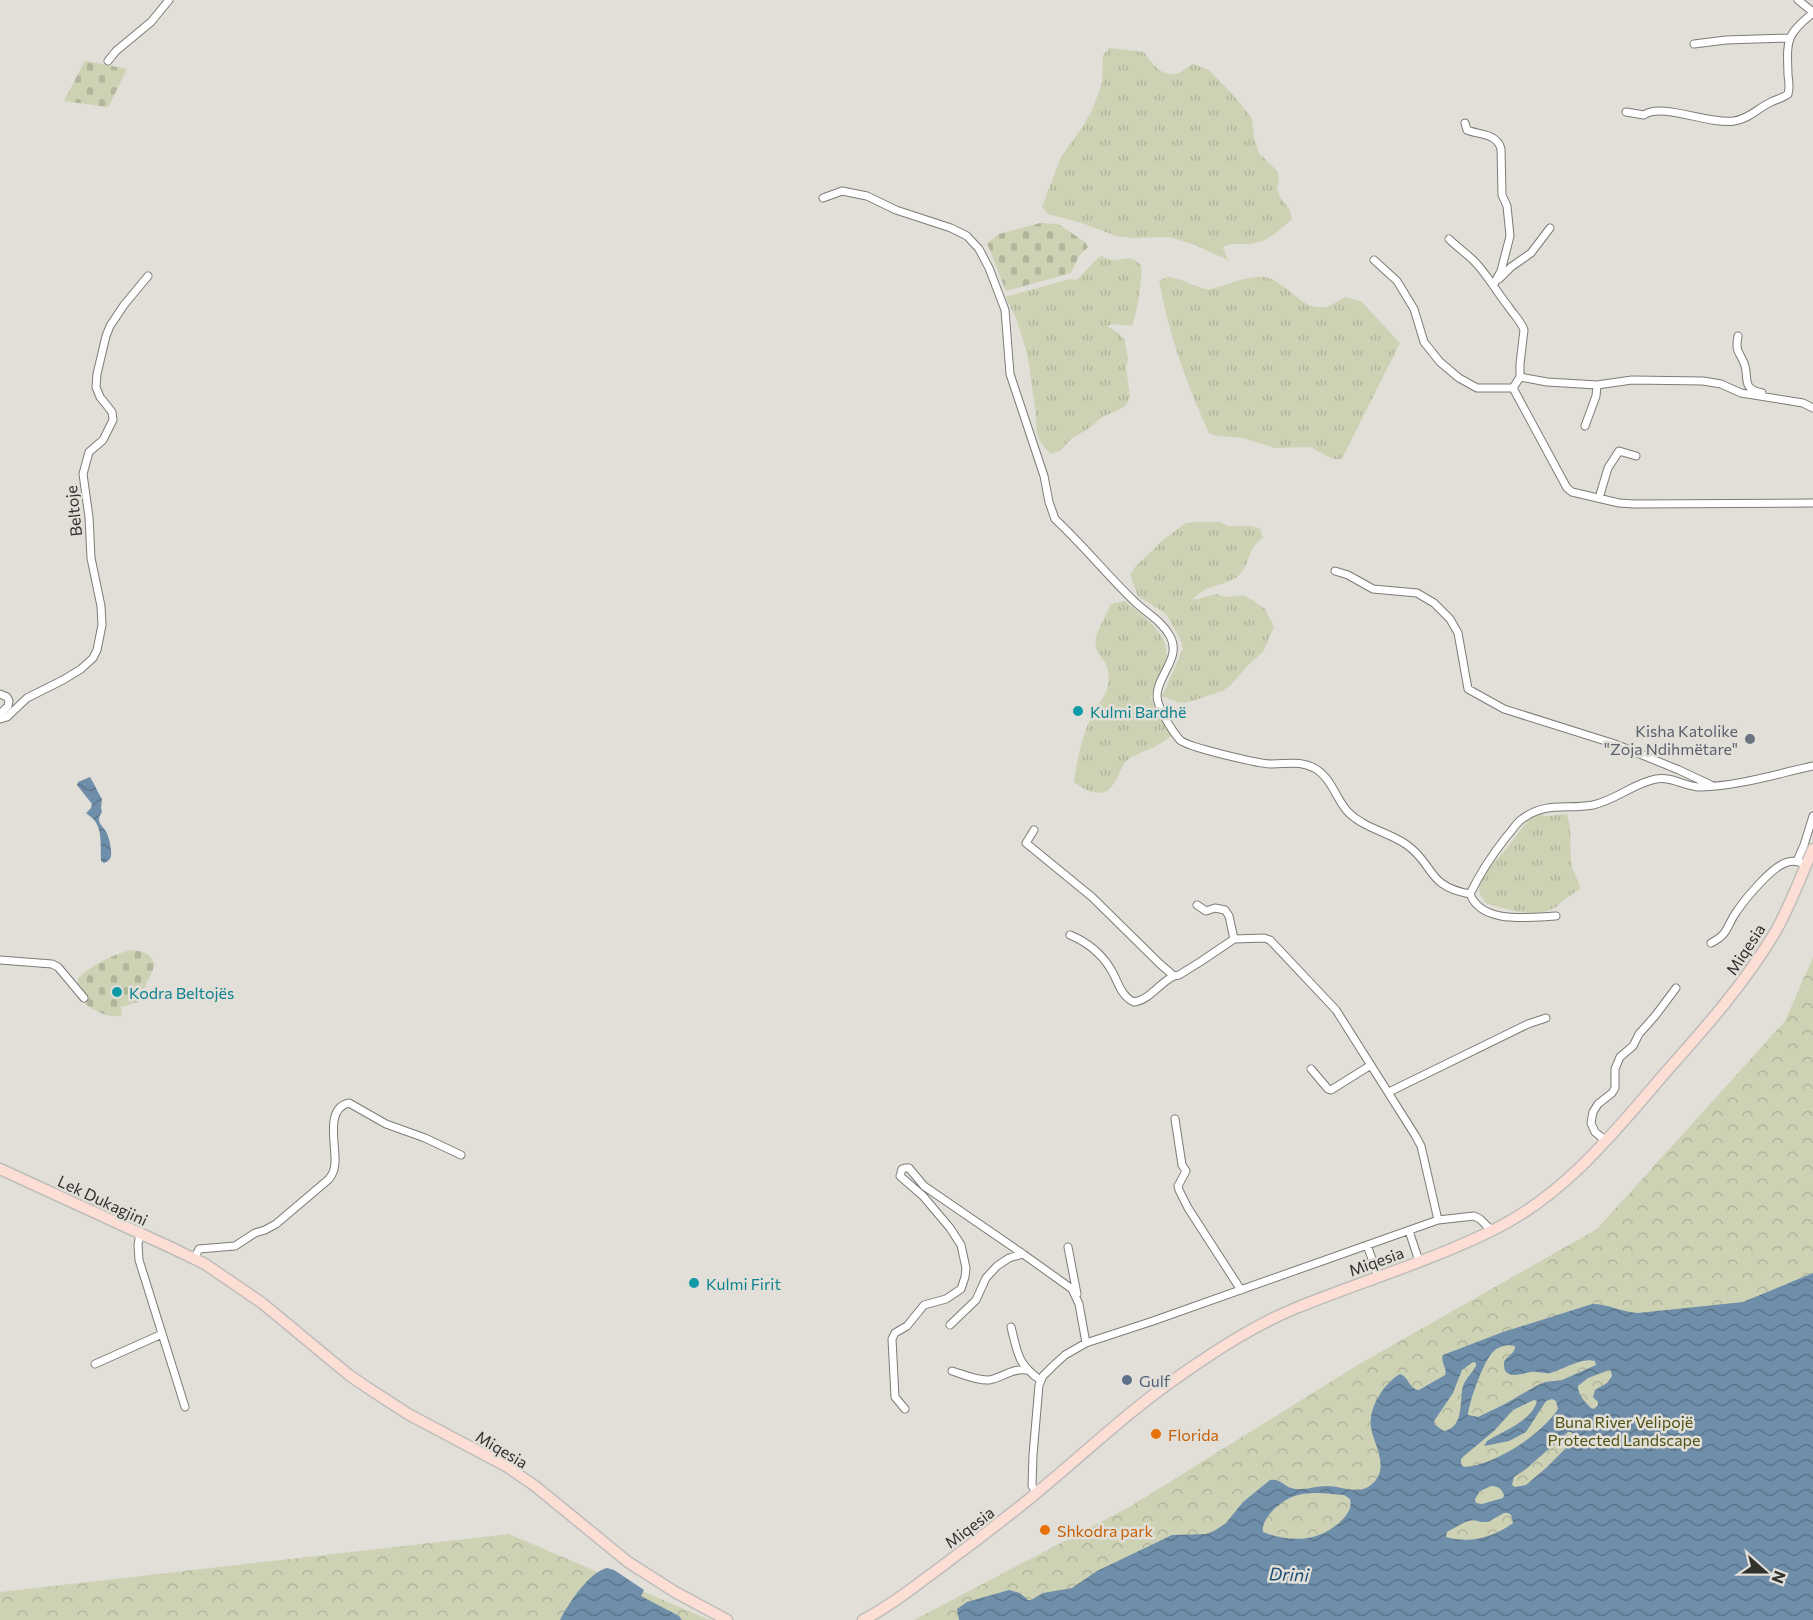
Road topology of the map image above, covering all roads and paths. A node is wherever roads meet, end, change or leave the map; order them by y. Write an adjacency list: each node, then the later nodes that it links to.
1 (169, 0): 6 (street)
2 (1797, 0): 3 (street)
3 (1813, 13): 4 (street)
4 (1789, 39): 5 (street); 7 (street)
5 (1694, 44)
6 (108, 62)
7 (1626, 112)
8 (1465, 123): 14 (street)
9 (823, 198): 35 (street)
10 (1550, 228): 14 (street)
11 (1449, 239): 14 (street)
12 (1374, 260): 18 (street)
13 (148, 276): 28 (street, Beltoje)
14 (1496, 283): 16 (street)
15 (1738, 336): 19 (street)
16 (1520, 377): 17 (street); 18 (street)
17 (1597, 385): 19 (street); 21 (street)
18 (1513, 388): 23 (street)
19 (1772, 398): 20 (street)
20 (1813, 408)
21 (1586, 426)
22 (1636, 456): 23 (street)
23 (1599, 498): 24 (street)
24 (1813, 503)
25 (1335, 571): 30 (street)
26 (0, 693): 27 (street)
27 (0, 714)
28 (0, 719)
29 (1813, 766): 30 (street)
30 (1711, 785): 35 (street)
31 (1813, 816): 34 (street)
32 (1034, 830): 42 (street)
33 (1813, 849): 34 (main road, Miqesia)
34 (1802, 863): 40 (street); 50 (main road, Miqesia)
35 (1470, 894): 37 (street)
36 (1197, 905): 39 (street)
37 (1556, 916)
38 (1070, 935): 42 (street)
39 (1234, 939): 42 (street); 46 (street)
40 (1711, 943)
41 (0, 960): 44 (street)
42 (1174, 976)
43 (1676, 988): 50 (street)
44 (84, 998)
45 (1546, 1018): 48 (street)
46 (1371, 1065): 47 (street); 48 (street)
47 (1311, 1069)
48 (1389, 1092): 53 (street)
49 (1175, 1119): 63 (street)
50 (1606, 1141): 55 (main road, Miqesia)
51 (461, 1155): 60 (street)
52 (0, 1169): 56 (main road, Lek Dukagjini)
53 (1438, 1220): 54 (street); 55 (street)
54 (1409, 1231): 57 (street); 61 (street)
55 (1492, 1231): 61 (main road, Miqesia)
56 (140, 1233): 60 (main road, Lek Dukagjini); 68 (street)
57 (1367, 1245): 62 (street); 63 (street)
58 (1068, 1247): 65 (street)
59 (1023, 1254): 65 (street); 66 (street); 75 (street)
60 (194, 1258): 64 (main road, Lek Dukagjini)
61 (1419, 1262): 62 (main road, Miqesia)
62 (1378, 1276): 76 (main road, Miqesia)
63 (1241, 1290): 69 (street)
64 (262, 1304): 77 (main road, Miqesia)
65 (1079, 1304): 69 (street)
66 (950, 1325)
67 (1011, 1328): 71 (street)
68 (162, 1334): 70 (street); 74 (street)
69 (1086, 1343): 73 (street)
70 (95, 1364)
71 (1026, 1370): 72 (street); 73 (street)
72 (952, 1371)
73 (1040, 1380): 76 (street)
74 (185, 1407)
75 (905, 1409)
76 (1037, 1493): 78 (main road, Miqesia)
77 (727, 1620)
78 (863, 1620)

